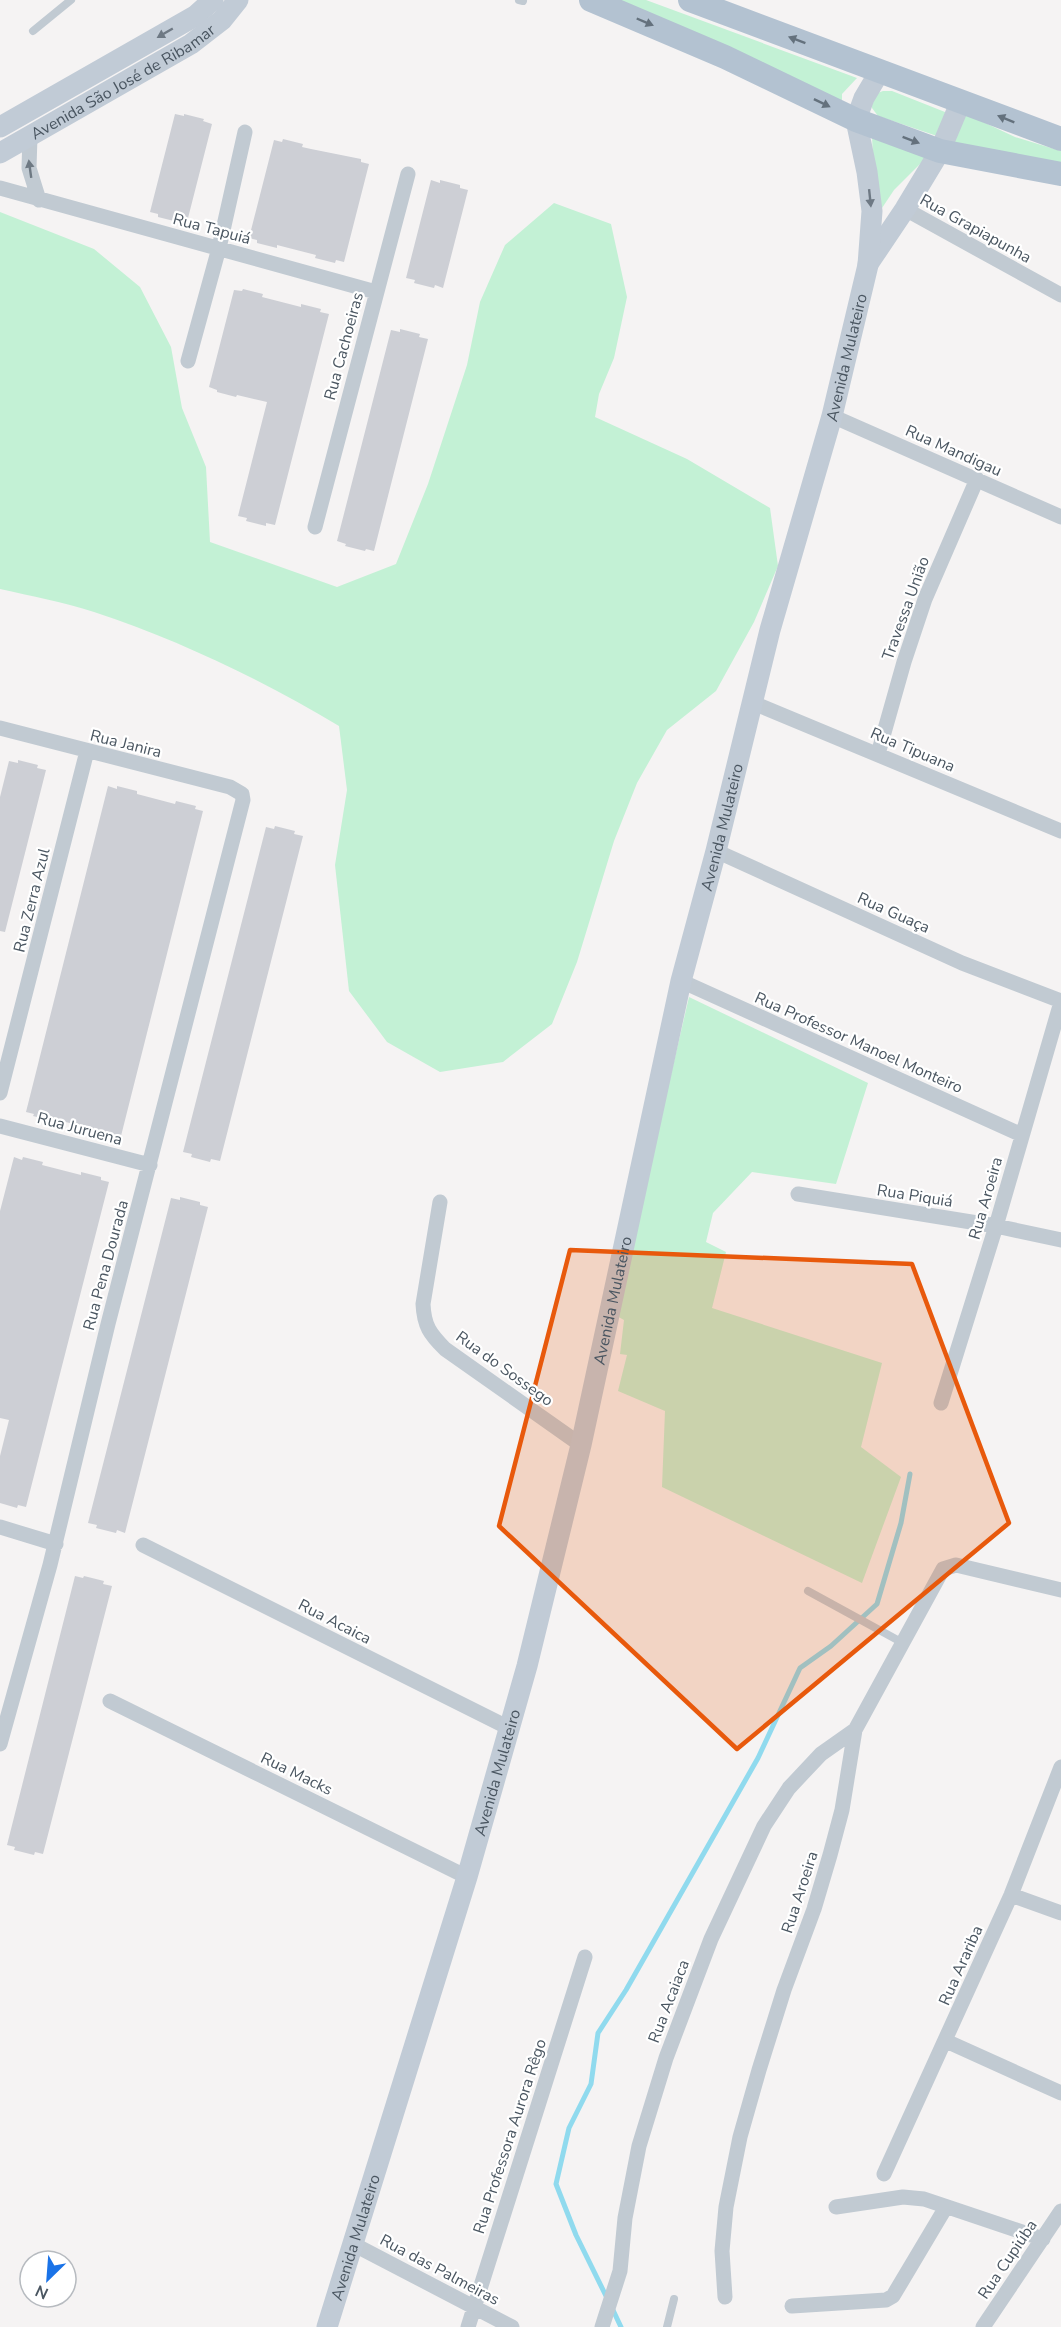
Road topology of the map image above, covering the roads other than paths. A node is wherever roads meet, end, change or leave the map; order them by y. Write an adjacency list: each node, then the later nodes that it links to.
1 (71, 0): 6 (lane)
2 (238, 0): 5 (street, Avenida São José de Ribamar)
3 (591, 0): 9 (main road, one-way to 9)
4 (690, 0): 7 (main road, one-way to 4)
5 (215, 8): 10 (street, Avenida São José de Ribamar, one-way to 10); 12 (street, Avenida São José de Ribamar)
6 (33, 31)
7 (880, 71): 8 (main road); 9 (street)
8 (961, 100): 13 (main road, one-way to 8); 15 (street, Avenida Mulateiro)
9 (856, 120): 15 (main road, one-way to 15); 22 (street, Avenida Mulateiro, one-way to 22)
10 (0, 127)
11 (245, 132): 21 (street)
12 (30, 136): 14 (street, Avenida São José de Ribamar); 19 (street, one-way to 12)
13 (1061, 139)
14 (1, 151)
15 (940, 151): 17 (main road); 20 (street, Avenida Mulateiro)
16 (408, 174): 23 (street, Rua Cachoeiras)
17 (1061, 174)
18 (0, 188): 19 (street, Rua Tapuiá)
19 (39, 200): 21 (street, Rua Tapuiá)
20 (905, 209): 22 (street, Avenida Mulateiro); 24 (street, Rua Grapiapunha)
21 (219, 248): 23 (street, Rua Tapuiá); 25 (street)
22 (868, 265): 26 (street, Avenida Mulateiro)
23 (376, 291): 29 (street, Rua Cachoeiras)
24 (1061, 295)
25 (188, 361)
26 (832, 416): 27 (street, Rua Mandigau); 30 (street, Avenida Mulateiro)
27 (977, 479): 28 (street, Rua Mandigau); 33 (street, Travessa União)
28 (1061, 517)
29 (315, 527)
30 (751, 702): 33 (street, Rua Tipuana); 36 (street, Avenida Mulateiro)
31 (0, 728): 32 (street, Rua Janira)
32 (87, 752): 34 (street, Rua Janira); 39 (street, Rua Zerra Azul)
33 (878, 754): 35 (street, Rua Tipuana)
34 (242, 794): 42 (street, Rua Pena Dourada)
35 (1061, 831)
36 (716, 851): 37 (street, Avenida Mulateiro); 38 (street, Rua Guaça)
37 (681, 981): 41 (street, Rua Professor Manoel Monteiro); 48 (street, Avenida Mulateiro)
38 (1061, 1001): 41 (street, Rua Aroeira)
39 (0, 1093)
40 (0, 1126): 42 (street, Rua Juruena)
41 (1022, 1135): 45 (street, Rua Aroeira)
42 (150, 1165): 50 (street, Rua Pena Dourada)
43 (798, 1194): 45 (street, Rua Piquiá)
44 (440, 1202): 48 (street, Rua do Sossego)
45 (996, 1226): 46 (street, Rua Piquiá); 47 (street, Rua Aroeira)
46 (1061, 1240)
47 (941, 1403)
48 (581, 1445): 56 (street, Avenida Mulateiro)
49 (0, 1527): 50 (street)
50 (56, 1544): 58 (street, Rua Pena Dourada)
51 (143, 1545): 56 (street, Rua Acaica)
52 (1061, 1590): 54 (street, Rua Aroeira)
53 (807, 1591): 54 (lane)
54 (903, 1643): 57 (street, Rua Aroeira)
55 (110, 1701): 60 (street, Rua Macks)
56 (511, 1729): 60 (street, Avenida Mulateiro)
57 (855, 1730): 72 (street, Rua Aroeira); 76 (street, Rua Acaiaca)
58 (0, 1744)
59 (1061, 1767): 61 (street, Rua Arariba)
60 (467, 1876): 71 (street, Avenida Mulateiro)
61 (1011, 1895): 62 (street); 64 (street, Rua Arariba)
62 (1061, 1913)
63 (585, 1957): 75 (street, Rua Professora Aurora Rêgo)
64 (945, 2041): 65 (street); 66 (street, Rua Arariba)
65 (1061, 2093)
66 (884, 2174)
67 (836, 2207): 68 (street)
68 (946, 2207): 70 (street); 74 (street)
69 (1061, 2211): 70 (street, Rua Cupiúba)
70 (1043, 2239): 81 (street, Rua Cupiúba)
71 (351, 2243): 75 (street, Rua das Palmeiras); 77 (street, Avenida Mulateiro)
72 (725, 2297)
73 (674, 2299): 80 (lane)
74 (792, 2306)
75 (474, 2307): 78 (street, Rua Professora Aurora Rêgo); 79 (street, Rua das Palmeiras)
76 (605, 2321)
77 (327, 2327)
78 (468, 2327)
79 (512, 2327)
80 (667, 2327)
81 (983, 2327)

